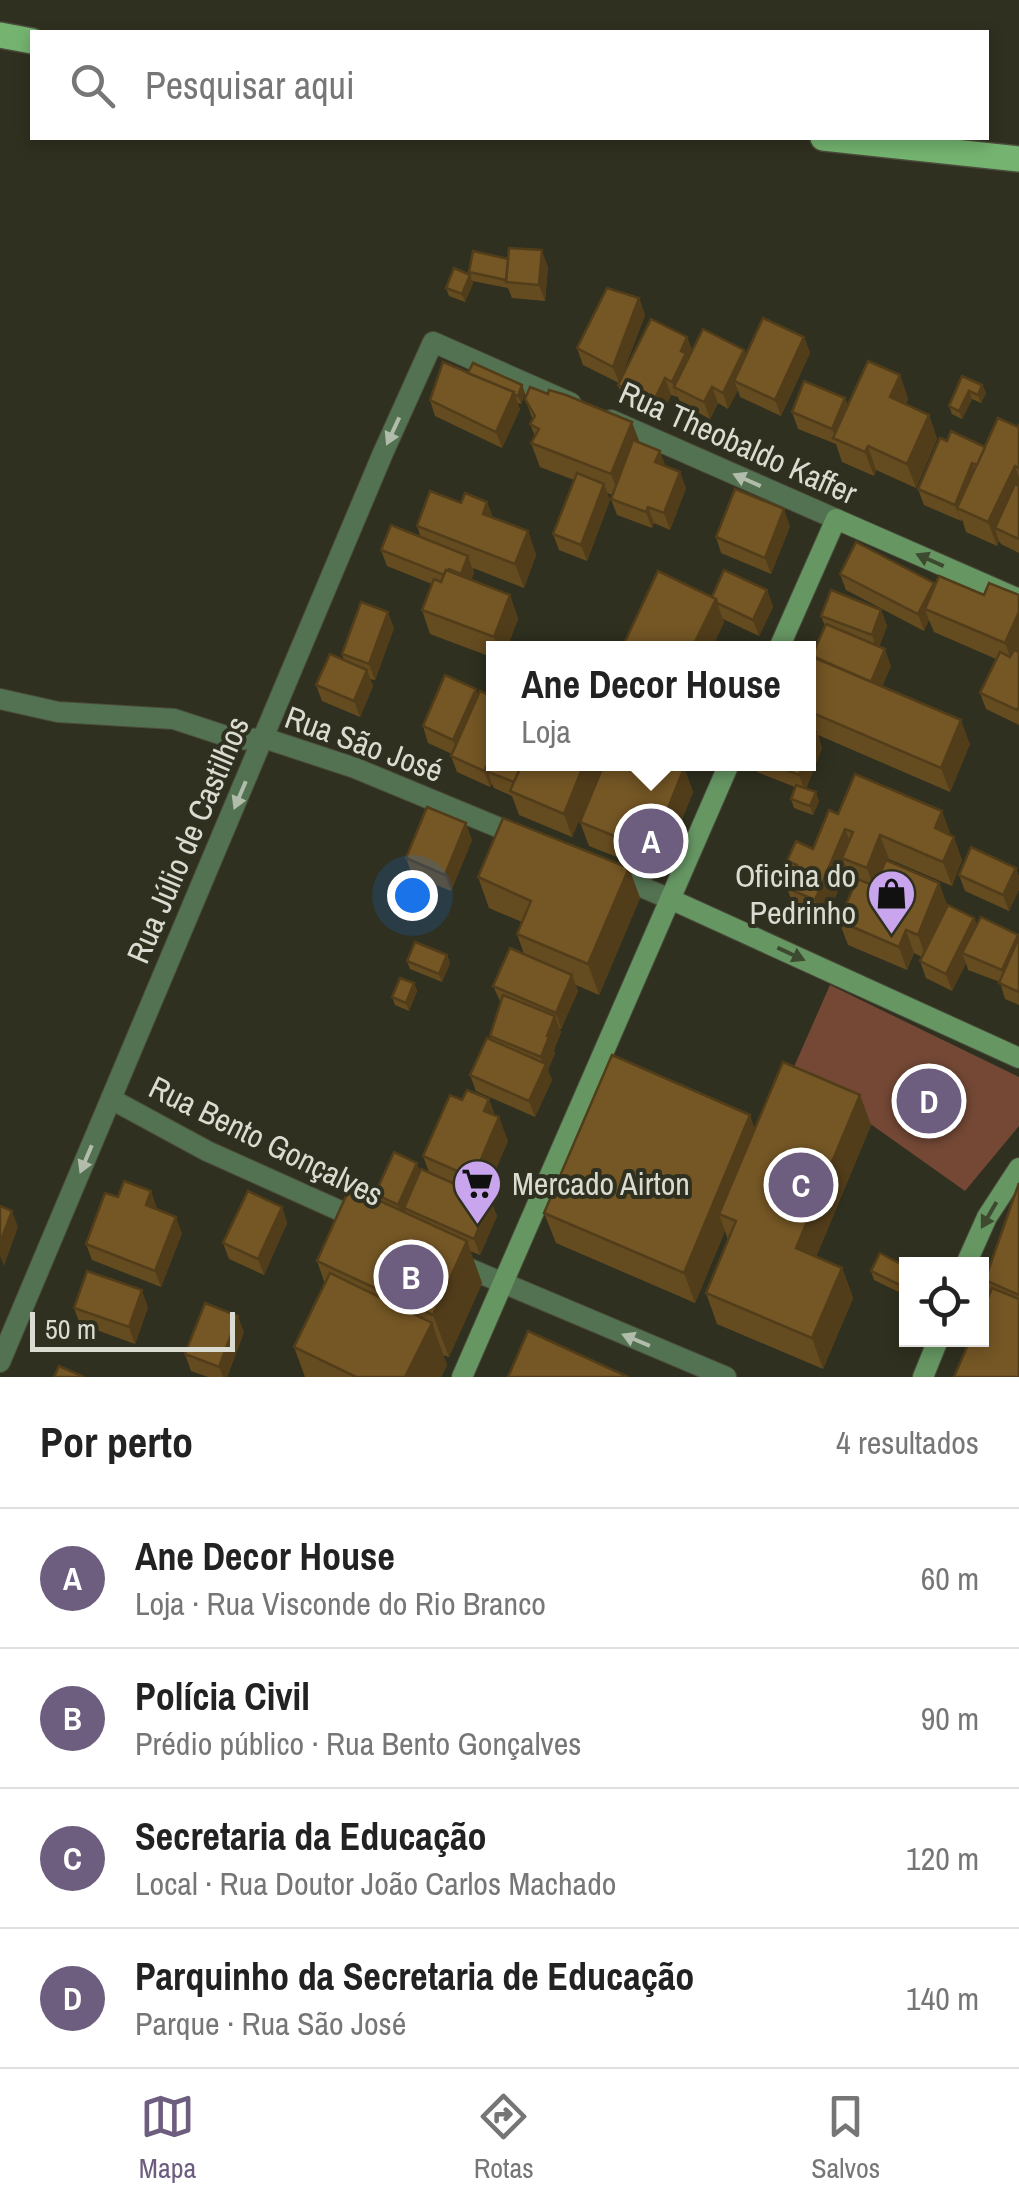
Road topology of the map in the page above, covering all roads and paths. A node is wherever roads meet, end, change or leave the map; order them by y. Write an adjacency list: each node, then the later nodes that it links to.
1 (0, 35): 2 (main road)
2 (30, 41)
3 (843, 140): 4 (main road)
4 (1019, 158)
5 (433, 342): 6 (street, Rua Theobaldo Kaffer, one-way to 5); 10 (street, Rua Júlio de Castilhos, one-way to 10)
6 (836, 519): 7 (street, Rua Theobaldo Kaffer, one-way to 6); 8 (street)
7 (1019, 599)
8 (783, 641)
9 (0, 699): 10 (street, Rua São José)
10 (264, 738): 12 (street, Rua São José); 16 (street, Rua Júlio de Castilhos, one-way to 16)
11 (726, 771): 14 (street)
12 (548, 848)
13 (600, 870): 14 (street)
14 (670, 899): 15 (street, one-way to 15); 21 (street)
15 (1019, 1058)
16 (110, 1099): 18 (street, Rua Bento Gonçalves); 23 (street, Rua Júlio de Castilhos, one-way to 23)
17 (1019, 1168): 20 (street, one-way to 20)
18 (380, 1229)
19 (433, 1253): 21 (street)
20 (969, 1257)
21 (502, 1284): 24 (street); 25 (street, one-way to 21)
22 (935, 1347): 26 (street)
23 (0, 1362)
24 (462, 1377)
25 (726, 1377)
26 (923, 1377)

